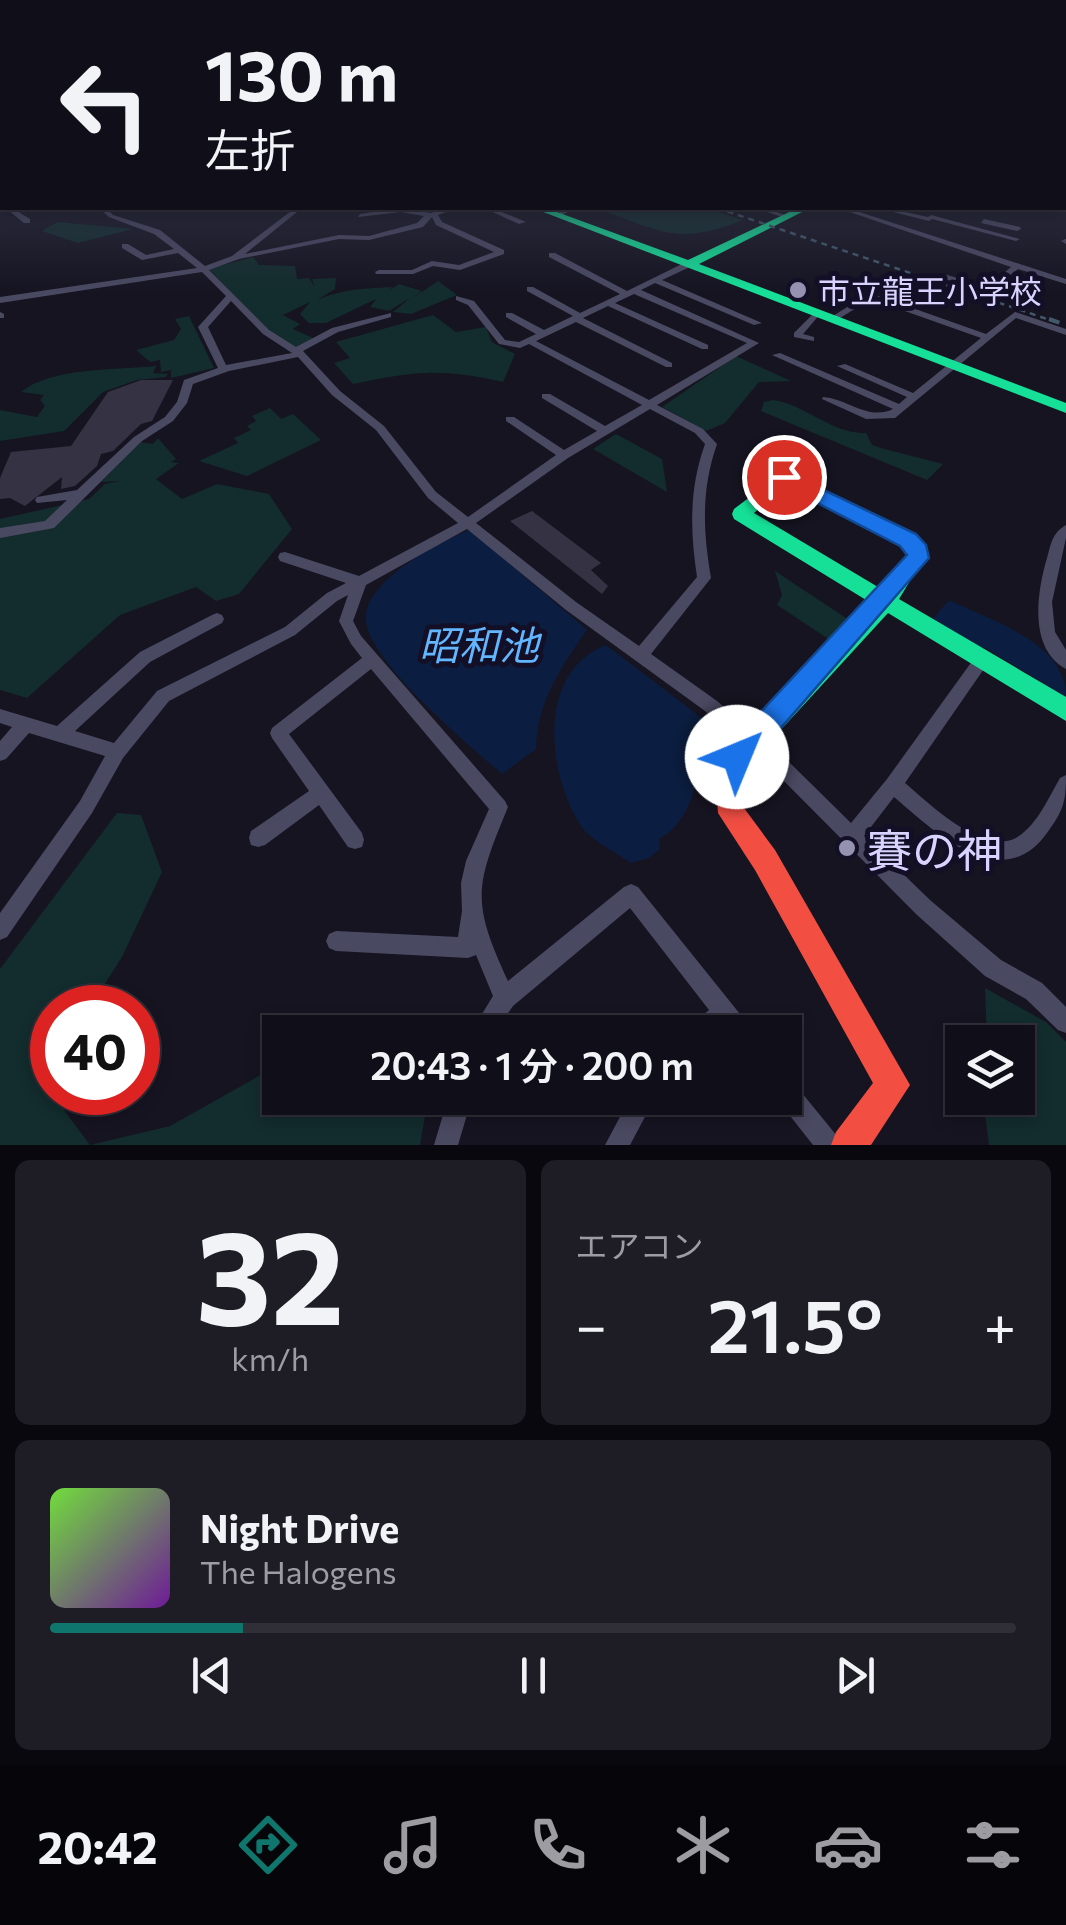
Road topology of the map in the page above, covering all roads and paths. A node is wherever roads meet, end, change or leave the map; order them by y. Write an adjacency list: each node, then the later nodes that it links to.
1 (11, 210): 15 (street)
2 (104, 210): 22 (street)
3 (296, 210): 25 (street)
4 (447, 210): 12 (street)
5 (491, 210): 16 (street)
6 (554, 210): 26 (street)
7 (848, 210): 17 (street)
8 (890, 210): 14 (street)
9 (939, 210): 14 (street)
10 (944, 210): 18 (street)
11 (796, 212): 26 (street)
12 (432, 214): 13 (street); 19 (street); 29 (street)
13 (360, 216)
14 (930, 218): 17 (street); 20 (street)
15 (27, 221)
16 (522, 222)
17 (914, 228): 27 (street)
18 (1017, 229)
19 (375, 236): 23 (street); 25 (street)
20 (1016, 239)
21 (125, 246): 22 (street)
22 (180, 250): 28 (street)
23 (380, 250)
24 (552, 255): 34 (street)
25 (235, 258): 28 (street)
26 (688, 264): 31 (street); 41 (street)
27 (1016, 267): 30 (street); 32 (street)
28 (204, 268): 35 (street); 37 (street)
29 (379, 272)
30 (944, 276)
31 (654, 280): 34 (street); 43 (street)
32 (1066, 282)
33 (530, 289): 42 (street)
34 (631, 293): 38 (street); 59 (street)
35 (231, 296): 50 (street); 55 (street)
36 (463, 297): 48 (street)
37 (0, 300)
38 (609, 302): 42 (street); 49 (street)
39 (388, 315): 50 (street)
40 (508, 315): 45 (street)
41 (825, 316): 46 (street); 47 (street); 52 (street)
42 (578, 317): 45 (street); 53 (street)
43 (758, 323)
44 (1066, 332): 46 (street)
45 (544, 334): 48 (street)
46 (987, 337): 52 (street)
47 (811, 339)
48 (530, 341): 59 (street)
49 (705, 347)
50 (298, 353): 55 (street); 67 (street)
51 (777, 355): 61 (street)
52 (954, 364): 57 (street); 60 (street)
53 (669, 365)
54 (842, 366): 57 (street)
55 (223, 370): 65 (street)
56 (546, 396): 63 (street)
57 (915, 397): 61 (street)
58 (827, 398): 61 (street)
59 (652, 404): 63 (street); 74 (street)
60 (1066, 408)
61 (901, 409)
62 (510, 420): 64 (street)
63 (605, 431): 64 (street)
64 (564, 455): 67 (street)
65 (82, 494): 66 (street); 69 (street)
66 (41, 500)
67 (468, 523): 71 (street); 74 (street)
68 (1066, 530): 77 (street)
69 (2, 534)
70 (285, 558): 71 (street)
71 (360, 582): 76 (street); 83 (street)
72 (883, 598): 72 (street); 75 (street); 82 (street)
73 (218, 619): 81 (street)
74 (640, 655): 82 (street)
75 (983, 658): 78 (street); 86 (street)
76 (373, 659): 87 (street); 91 (street)
77 (1066, 662)
78 (1066, 710)
79 (0, 716): 80 (street)
80 (26, 725): 81 (street); 84 (street)
81 (60, 735): 83 (street)
82 (753, 742): 88 (street); 106 (street)
83 (117, 752): 92 (street)
84 (0, 753)
85 (1066, 784): 86 (street)
86 (891, 788): 88 (street)
87 (319, 794): 89 (street); 90 (street)
88 (852, 836): 99 (street)
89 (258, 838)
90 (355, 840)
91 (470, 902): 93 (street); 94 (street)
92 (0, 930)
93 (336, 941)
94 (505, 998): 95 (street); 96 (street)
95 (724, 1012): 97 (street); 98 (street)
96 (494, 1015)
97 (721, 1015)
98 (726, 1015)
99 (1066, 1022)
100 (802, 1112): 105 (street)
101 (455, 1115): 103 (street)
102 (633, 1115): 104 (street)
103 (446, 1145)
104 (617, 1145)
105 (828, 1145)
106 (849, 1145)

